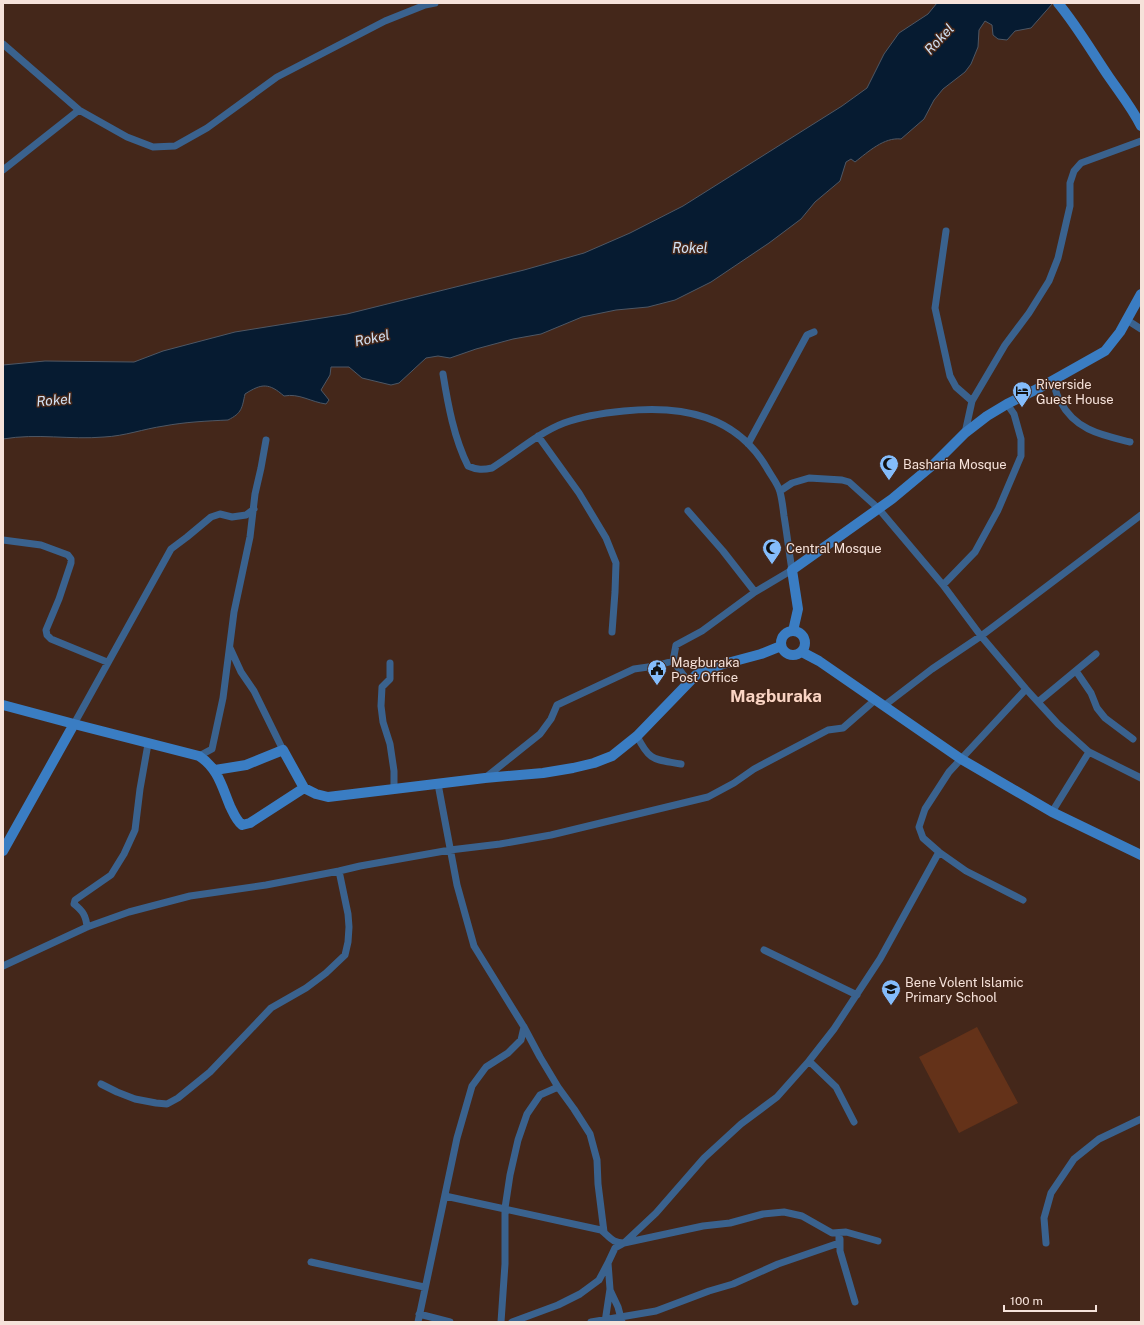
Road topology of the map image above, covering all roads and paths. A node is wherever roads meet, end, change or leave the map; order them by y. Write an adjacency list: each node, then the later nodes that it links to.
1 (435, 3): 4 (street)
2 (1058, 3): 5 (street)
3 (3, 44): 4 (street)
4 (79, 110): 7 (street)
5 (1141, 126)
6 (1141, 141): 17 (street)
7 (3, 170)
8 (946, 231): 11 (street)
9 (934, 291): 11 (street)
10 (1141, 294): 12 (street)
11 (935, 308): 17 (street)
12 (1127, 320): 13 (street); 16 (street)
13 (1141, 329)
14 (814, 332): 23 (street)
15 (443, 374): 20 (street)
16 (1053, 380): 18 (street); 22 (street)
17 (972, 401): 19 (street)
18 (1007, 404): 19 (street); 31 (street)
19 (965, 433): 25 (street)
20 (538, 436): 23 (street); 34 (street)
21 (266, 440): 26 (street)
22 (1130, 442)
23 (748, 444): 24 (street)
24 (780, 491): 25 (street); 30 (street)
25 (878, 508): 30 (street); 31 (street)
26 (254, 509): 37 (street); 41 (street)
27 (688, 511): 32 (street)
28 (1141, 515): 35 (street)
29 (3, 540): 41 (street)
30 (792, 570): 32 (street); 33 (street)
31 (943, 585): 35 (street)
32 (755, 592): 40 (street)
33 (793, 631): 36 (street); 38 (street)
34 (612, 632)
35 (981, 636): 45 (street); 49 (street)
36 (781, 646): 38 (street); 44 (street)
37 (230, 648): 54 (street); 56 (street)
38 (802, 652): 46 (street)
39 (1096, 654): 43 (street)
40 (672, 661): 44 (street); 60 (street)
41 (107, 662): 50 (street)
42 (390, 663): 64 (street)
43 (1076, 671): 47 (street); 52 (street)
44 (688, 681): 51 (street)
45 (1026, 689): 47 (street); 57 (street)
46 (875, 700): 49 (street); 66 (street)
47 (1038, 702): 55 (street)
48 (3, 705): 50 (street)
49 (884, 705): 57 (street)
50 (74, 724): 53 (street); 67 (street)
51 (637, 736): 58 (street); 60 (street)
52 (1133, 739)
53 (148, 744): 56 (street); 72 (street)
54 (283, 750): 59 (street); 63 (street)
55 (1089, 752): 61 (street); 65 (street)
56 (199, 756): 59 (street)
57 (961, 759): 65 (street); 68 (street)
58 (681, 764)
59 (215, 770): 63 (street)
60 (485, 778): 62 (street)
61 (1141, 778)
62 (438, 784): 64 (street); 66 (street)
63 (304, 788): 64 (street)
64 (394, 789)
65 (1052, 812): 69 (street)
66 (450, 850): 70 (street); 76 (street)
67 (3, 851)
68 (939, 852): 71 (street); 75 (street)
69 (1141, 855)
70 (339, 872): 72 (street); 78 (street)
71 (1023, 900)
72 (88, 927): 74 (street)
73 (764, 950): 75 (street)
74 (3, 966)
75 (857, 995): 77 (street)
76 (524, 1027): 79 (street); 82 (street)
77 (809, 1061): 81 (street); 87 (street)
78 (101, 1084)
79 (558, 1088): 83 (street); 84 (street)
80 (1141, 1119): 88 (street)
81 (854, 1122)
82 (445, 1196): 83 (street); 91 (street)
83 (504, 1208): 84 (street); 98 (street)
84 (604, 1232): 87 (street)
85 (839, 1233): 86 (street); 87 (street); 93 (street); 95 (street)
86 (878, 1241)
87 (624, 1243): 90 (street)
88 (1046, 1243)
89 (311, 1262): 91 (street)
90 (608, 1263): 92 (street); 99 (street)
91 (424, 1287): 94 (street)
92 (610, 1289): 95 (street); 96 (street)
93 (854, 1302)
94 (418, 1318): 97 (street)
95 (621, 1319): 96 (street)
96 (605, 1321): 100 (street)
97 (450, 1322)
98 (500, 1322)
99 (512, 1322)
100 (591, 1322)

